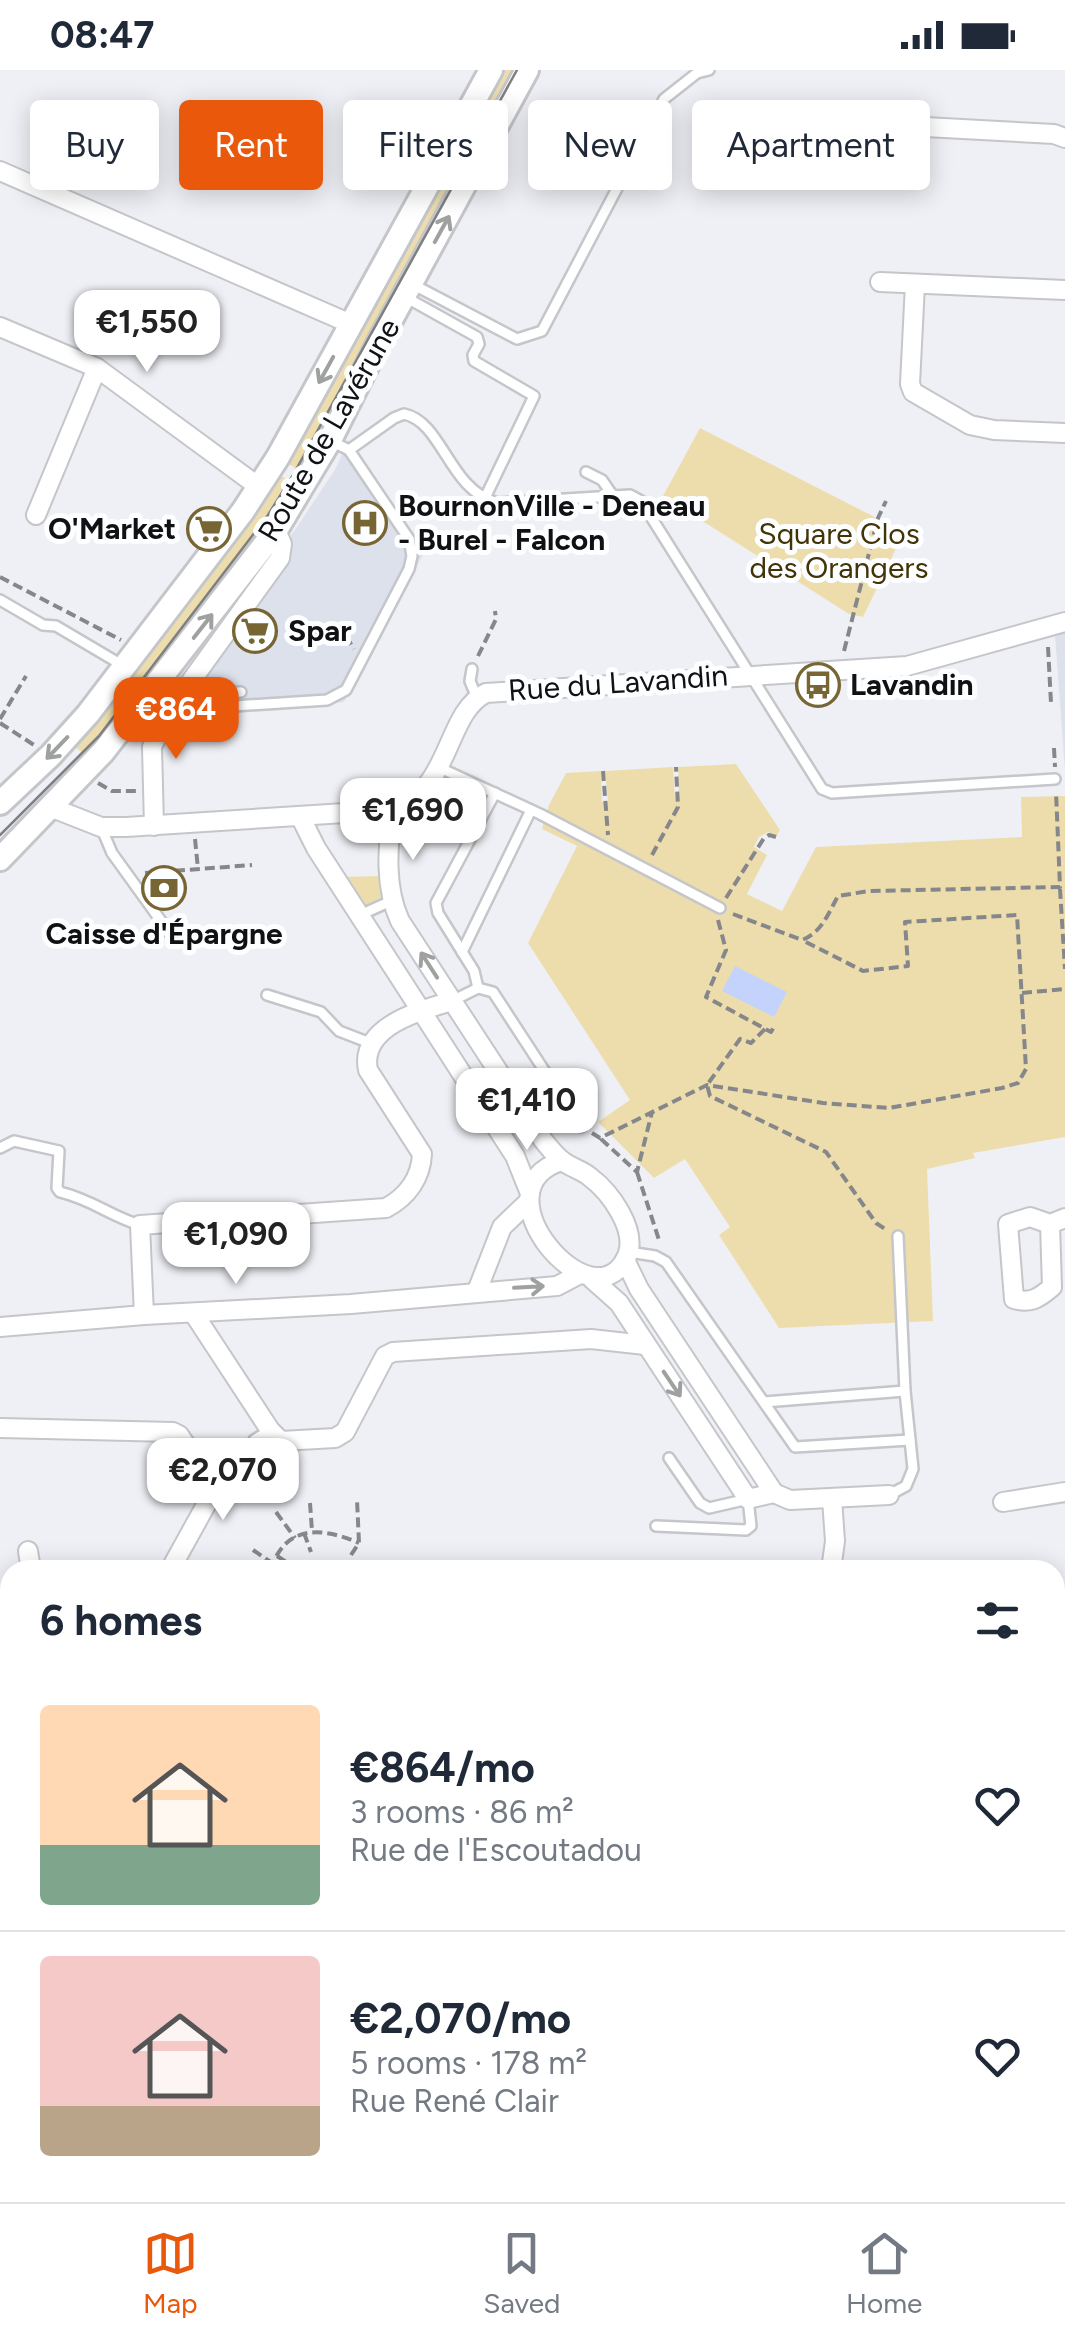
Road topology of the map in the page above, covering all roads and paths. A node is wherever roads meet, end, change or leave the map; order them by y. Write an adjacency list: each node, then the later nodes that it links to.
1 (492, 70): 11 (street, Route de Lavérune)
2 (527, 70): 9 (street, Route de Lavérune, one-way to 2)
3 (709, 70): 9 (lane)
4 (930, 127): 5 (street)
5 (1065, 138)
6 (0, 171): 11 (street)
7 (880, 282): 8 (street)
8 (915, 284): 10 (street); 14 (street)
9 (408, 290): 15 (street, Route de Lavérune); 19 (lane)
10 (1065, 290)
11 (351, 324): 17 (street, Route de Lavérune, one-way to 17)
12 (0, 327): 13 (street)
13 (97, 368): 17 (street); 21 (street)
14 (1065, 433)
15 (340, 445): 19 (lane); 22 (street, Route de Lavérune); 36 (lane)
16 (586, 472): 18 (lane)
17 (259, 486): 29 (street, Route de Lavérune)
18 (613, 496): 19 (lane); 32 (lane)
19 (484, 500)
20 (886, 501): 31 (path)
21 (36, 515)
22 (276, 530): 36 (street); 49 (street, Route de Lavérune, one-way to 22)
23 (0, 577): 29 (path)
24 (0, 600): 29 (lane)
25 (494, 611): 30 (path)
26 (1060, 625): 31 (street, Rue du Lavandin); 37 (path)
27 (346, 636): 28 (path)
28 (356, 651)
29 (127, 656): 44 (street, Route de Lavérune, one-way to 44)
30 (472, 669): 35 (lane)
31 (844, 671): 32 (street, Rue du Lavandin)
32 (749, 674): 35 (street, Rue du Lavandin); 43 (lane)
33 (26, 676): 38 (path)
34 (241, 692): 36 (lane)
35 (477, 698): 40 (street, Rue du Lavandin)
36 (178, 699): 54 (street)
37 (1051, 703)
38 (0, 721): 39 (path)
39 (21, 737)
40 (438, 766): 47 (lane); 50 (street, Rue du Lavandin)
41 (676, 767): 60 (path)
42 (603, 771): 57 (path)
43 (1055, 779): 63 (path)
44 (21, 783): 48 (street, Route de Lavérune); 49 (street)
45 (112, 791): 46 (path)
46 (128, 791)
47 (494, 793): 51 (lane); 69 (lane)
48 (0, 803)
49 (50, 807): 55 (street); 58 (street, Route de Lavérune)
50 (392, 810): 52 (street); 64 (street)
51 (531, 810): 57 (lane); 69 (lane)
52 (300, 816): 53 (street); 66 (street)
53 (194, 824): 54 (street); 61 (path)
54 (154, 826): 55 (street)
55 (101, 827): 62 (lane)
56 (776, 837): 65 (path)
57 (609, 850): 60 (lane)
58 (0, 859)
59 (252, 865): 61 (path)
60 (644, 868): 65 (lane)
61 (198, 869): 62 (path)
62 (126, 874): 67 (lane)
63 (1060, 887): 68 (path); 70 (path)
64 (391, 902): 66 (lane); 75 (street, one-way to 64)
65 (720, 908): 68 (path); 78 (path)
66 (360, 915): 76 (street)
67 (214, 936)
68 (802, 940): 73 (path)
69 (462, 952): 71 (lane)
70 (1065, 969)
71 (478, 988): 75 (lane); 82 (lane)
72 (1065, 989): 73 (path)
73 (1022, 992): 80 (path)
74 (268, 995): 79 (lane)
75 (452, 1001): 76 (street); 85 (street)
76 (419, 1010): 79 (street); 87 (street)
77 (774, 1027): 78 (path)
78 (765, 1029): 80 (path)
79 (370, 1043): 89 (street)
80 (707, 1085): 81 (path); 90 (path)
81 (652, 1112): 83 (path); 86 (path)
82 (582, 1127): 83 (path)
83 (600, 1138): 86 (path)
84 (0, 1148): 89 (lane)
85 (562, 1162): 87 (street); 91 (street)
86 (637, 1172): 92 (path)
87 (528, 1197): 93 (street); 94 (street)
88 (1058, 1221): 88 (street)
89 (140, 1225): 95 (street)
90 (898, 1236): 99 (lane)
91 (627, 1256): 92 (lane); 93 (street); 106 (street)
92 (666, 1262): 100 (lane)
93 (585, 1277): 94 (street, one-way to 93); 98 (street)
94 (477, 1290): 96 (street)
95 (144, 1314): 96 (street); 97 (street)
96 (194, 1314): 98 (street)
97 (0, 1326)
98 (645, 1345): 109 (street, one-way to 109)
99 (905, 1391): 100 (lane); 102 (lane)
100 (764, 1402): 102 (lane)
101 (0, 1428): 105 (street)
102 (910, 1440): 107 (lane)
103 (668, 1458): 109 (lane)
104 (222, 1460): 105 (lane)
105 (204, 1472): 124 (street)
106 (774, 1493): 109 (street); 110 (street)
107 (889, 1495): 110 (street)
108 (1064, 1498): 112 (street)
109 (748, 1499): 115 (lane)
110 (832, 1499): 128 (street)
111 (357, 1500): 119 (path)
112 (1002, 1502)
113 (310, 1503): 116 (path)
114 (276, 1512): 118 (path)
115 (656, 1526)
116 (312, 1531): 117 (path); 119 (path)
117 (304, 1533): 118 (path); 121 (path)
118 (294, 1538): 123 (path)
119 (359, 1543): 122 (path)
120 (253, 1550): 125 (path)
121 (311, 1552)
122 (352, 1555)
123 (277, 1556): 126 (path); 127 (path)
124 (176, 1560)
125 (268, 1560)
126 (274, 1560)
127 (283, 1560)
128 (832, 1560)

